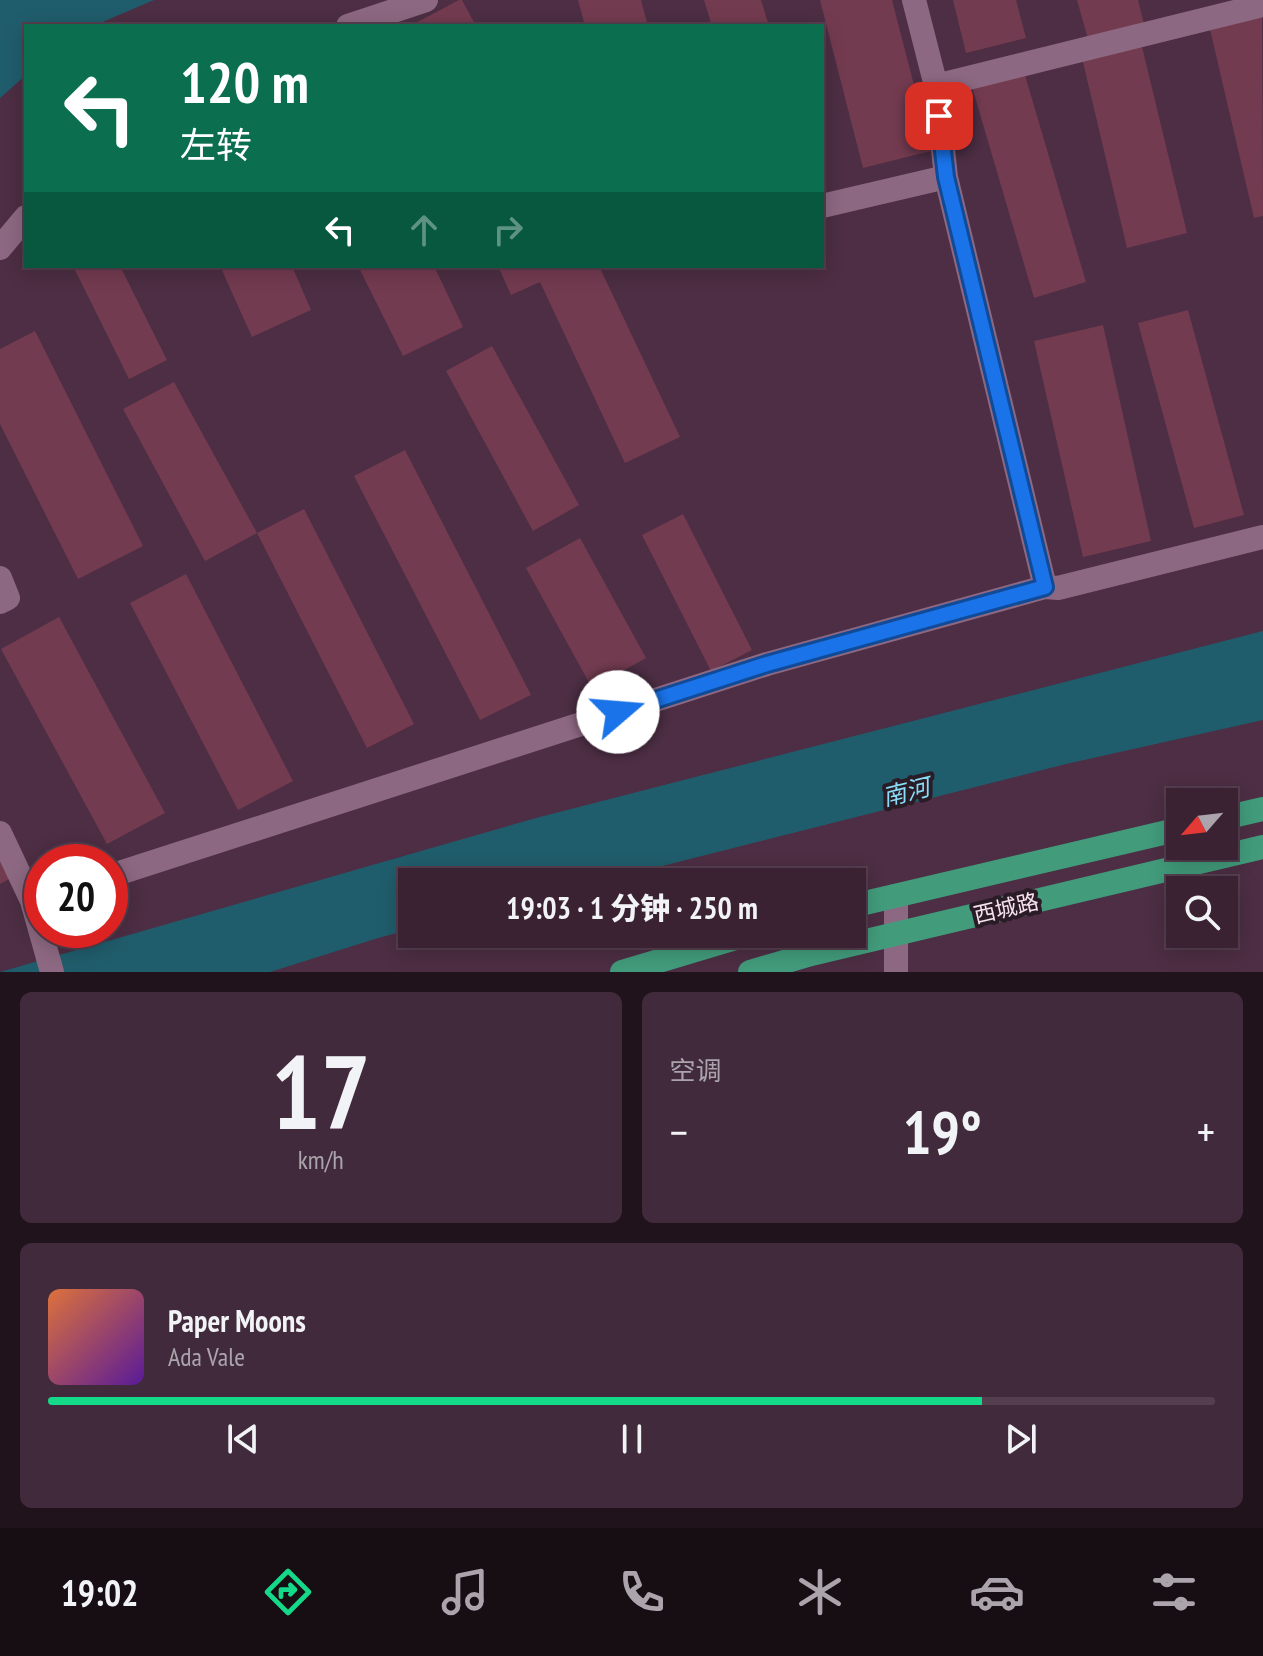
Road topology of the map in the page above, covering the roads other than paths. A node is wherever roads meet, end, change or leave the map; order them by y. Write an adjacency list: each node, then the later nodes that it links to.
1 (426, 0): 4 (street)
2 (914, 0): 5 (street)
3 (1263, 5): 5 (street)
4 (354, 24)
5 (936, 86): 6 (street)
6 (946, 177): 7 (street); 12 (street)
7 (824, 206)
8 (24, 219): 9 (street)
9 (0, 248)
10 (1263, 537): 12 (street)
11 (0, 578): 13 (street)
12 (1045, 587): 19 (street)
13 (0, 602)
14 (1263, 809): 15 (main road)
15 (1238, 815)
16 (1166, 832): 21 (main road, 西城路)
17 (0, 833): 20 (street)
18 (1263, 847): 23 (main road, 西城路)
19 (128, 870)
20 (24, 876)
21 (896, 896): 22 (main road, 西城路); 23 (street)
22 (866, 903)
23 (896, 934): 28 (main road, 西城路); 29 (street)
24 (47, 948): 26 (street)
25 (702, 948): 27 (main road)
26 (52, 972)
27 (622, 972)
28 (750, 972)
29 (896, 972)

